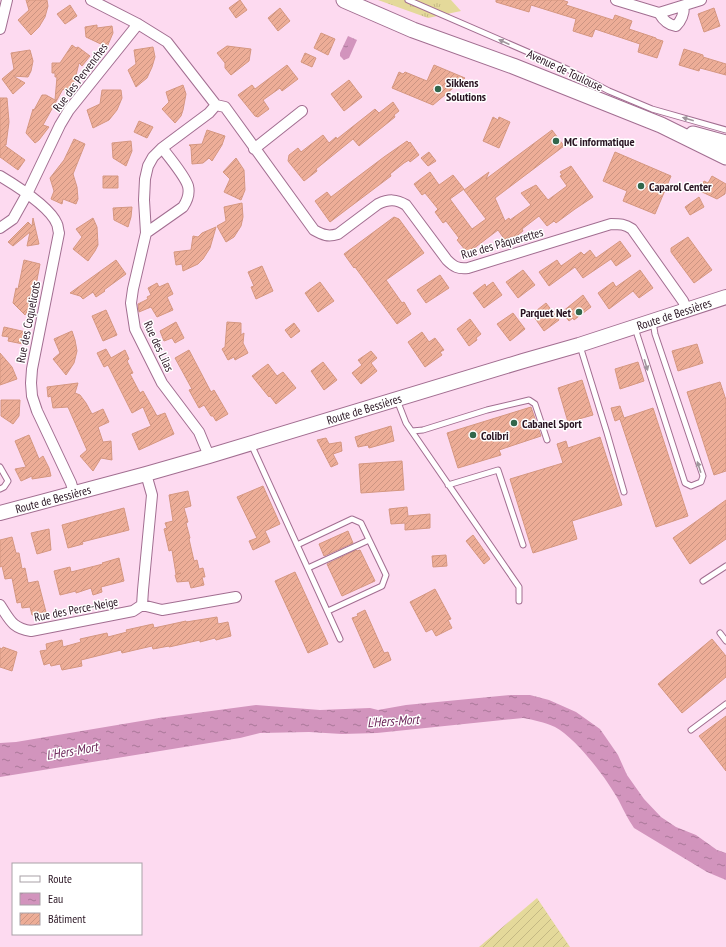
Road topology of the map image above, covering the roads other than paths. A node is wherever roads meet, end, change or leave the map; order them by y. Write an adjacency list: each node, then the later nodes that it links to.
1 (7, 0): 10 (street)
2 (91, 0): 9 (street)
3 (344, 0): 13 (main road, Avenue de Toulouse)
4 (408, 0): 14 (lane, Avenue de Toulouse, one-way to 4)
5 (616, 0): 8 (street)
6 (701, 0): 7 (street)
7 (684, 6): 8 (street); 8 (street)
8 (659, 13)
9 (138, 24): 11 (street); 20 (street, Rue des Pervenches)
10 (0, 29)
11 (216, 105): 16 (street, Rue des Lilas); 17 (street, Rue des Pâquerettes)
12 (302, 111): 17 (street)
13 (661, 125): 15 (main road, Avenue de Toulouse); 18 (main road, Avenue de Toulouse)
14 (726, 130)
15 (726, 143)
16 (162, 148): 22 (street, Rue des Lilas); 22 (street)
17 (254, 149): 24 (street, Rue des Pâquerettes)
18 (726, 157)
19 (0, 176): 20 (street, Rue des Coquelicots)
20 (28, 194): 21 (street, Rue des Pervenches); 39 (street, Rue des Coquelicots)
21 (0, 228)
22 (146, 233): 32 (street, Rue des Lilas)
23 (726, 297): 24 (main road, Route de Bessières)
24 (687, 310): 25 (main road, Route de Bessières)
25 (653, 321): 26 (main road, Route de Bessières); 26 (lane, one-way to 25)
26 (634, 328): 27 (main road, Route de Bessières)
27 (579, 345): 28 (main road, Route de Bessières); 38 (lane)
28 (397, 399): 29 (lane); 31 (main road, Route de Bessières)
29 (412, 431): 30 (lane); 36 (lane)
30 (547, 440)
31 (250, 443): 32 (main road, Route de Bessières); 42 (lane)
32 (209, 456): 34 (main road, Route de Bessières)
33 (0, 467): 35 (lane)
34 (146, 474): 39 (main road, Route de Bessières); 50 (street)
35 (2, 476): 37 (lane)
36 (448, 485): 43 (lane); 48 (lane)
37 (0, 489)
38 (624, 492)
39 (74, 493): 40 (main road, Route de Bessières)
40 (0, 513)
41 (369, 540): 42 (lane); 45 (lane); 51 (lane)
42 (297, 545): 45 (lane)
43 (523, 545)
44 (726, 566): 46 (lane)
45 (308, 568): 51 (lane)
46 (703, 581)
47 (236, 597): 50 (street)
48 (519, 601)
49 (0, 605): 50 (street, Rue des Perce-Neige)
50 (142, 605)
51 (328, 611): 53 (lane)
52 (720, 634): 54 (lane)
53 (340, 639)
54 (726, 641)
55 (726, 704): 56 (lane)
56 (690, 730)

